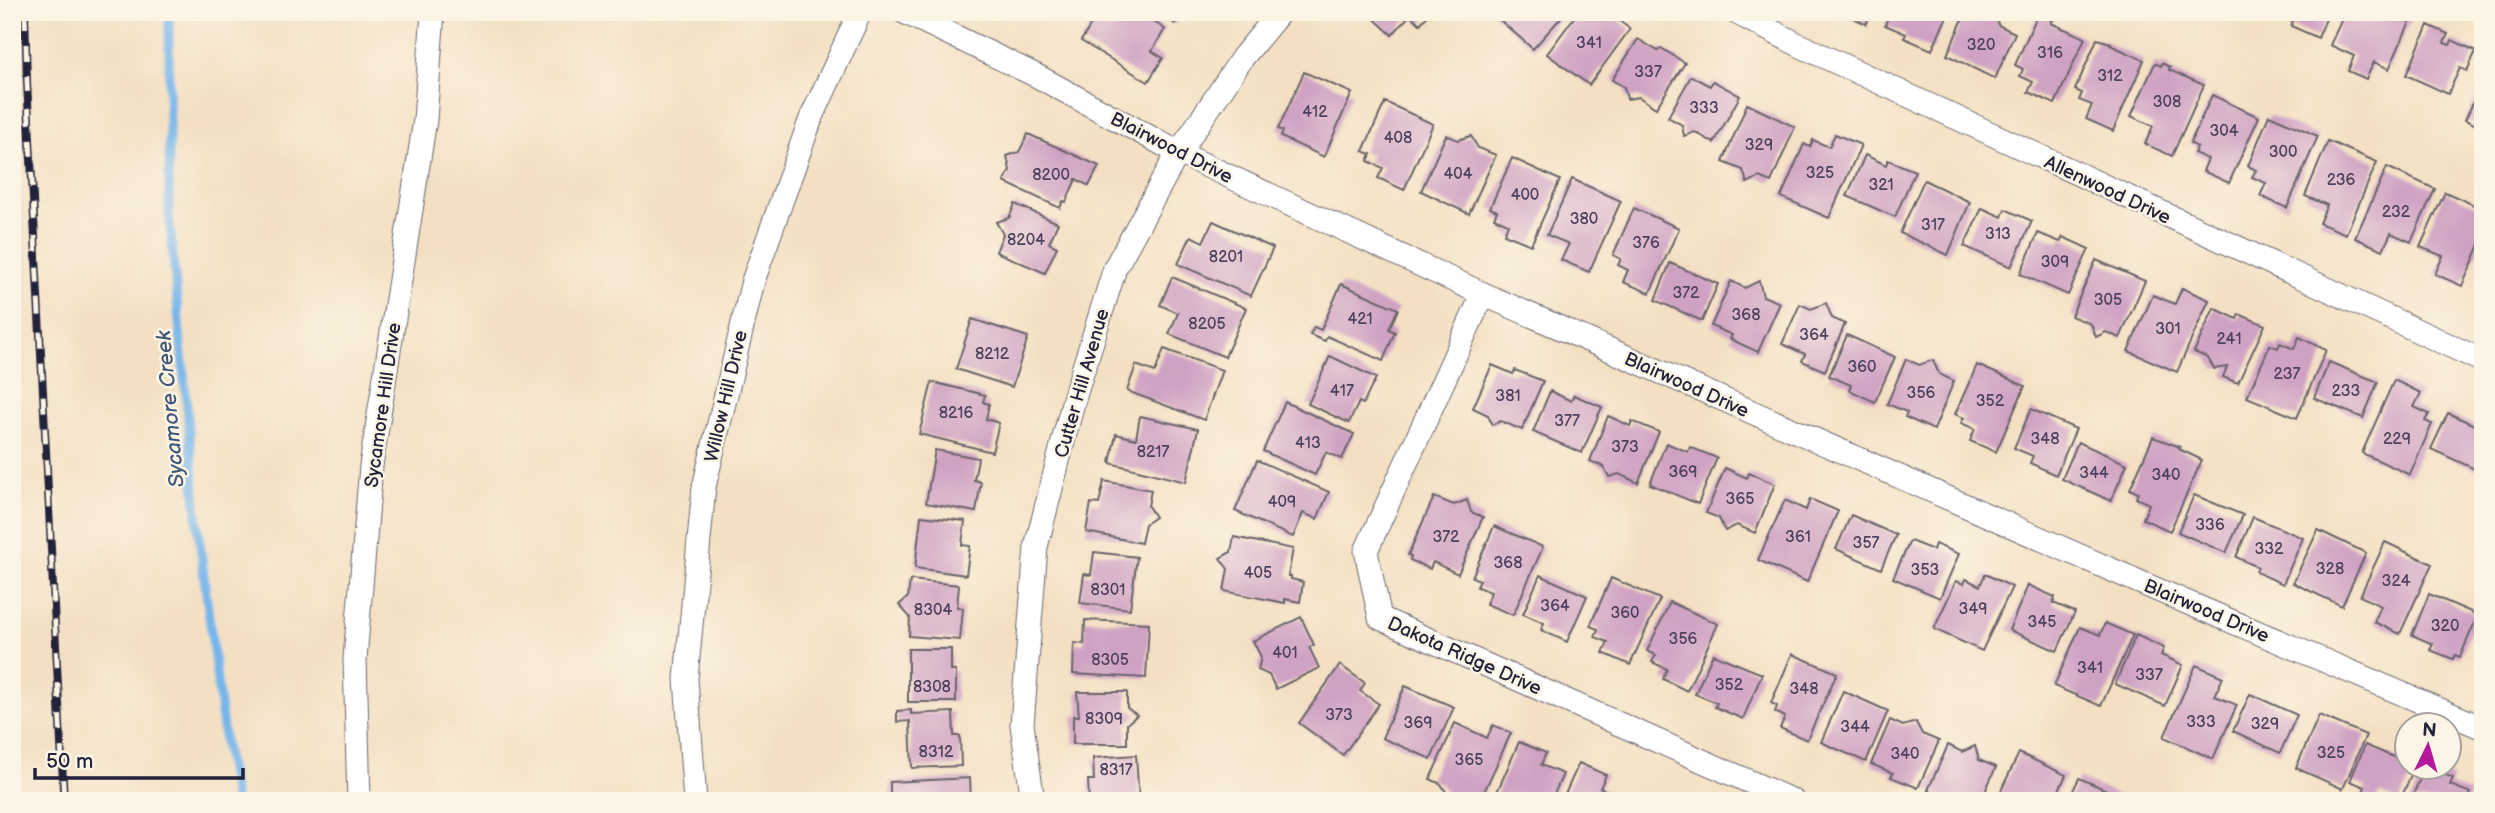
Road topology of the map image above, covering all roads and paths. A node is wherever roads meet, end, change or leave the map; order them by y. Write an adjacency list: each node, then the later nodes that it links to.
1 (433, 12): 10 (street, Sycamore Hill Drive)
2 (860, 12): 11 (street, Willow Hill Drive)
3 (904, 12): 6 (street, Blairwood Drive)
4 (1280, 12): 6 (street, Cutter Hill Avenue)
5 (1741, 14): 8 (street, Allenwood Drive)
6 (1179, 153): 7 (street, Blairwood Drive); 12 (street, Cutter Hill Avenue)
7 (1483, 294): 9 (street, Blairwood Drive); 13 (street, Dakota Ridge Drive)
8 (2483, 361)
9 (2483, 728)
10 (359, 801)
11 (695, 801)
12 (1033, 801)
13 (1793, 801)

